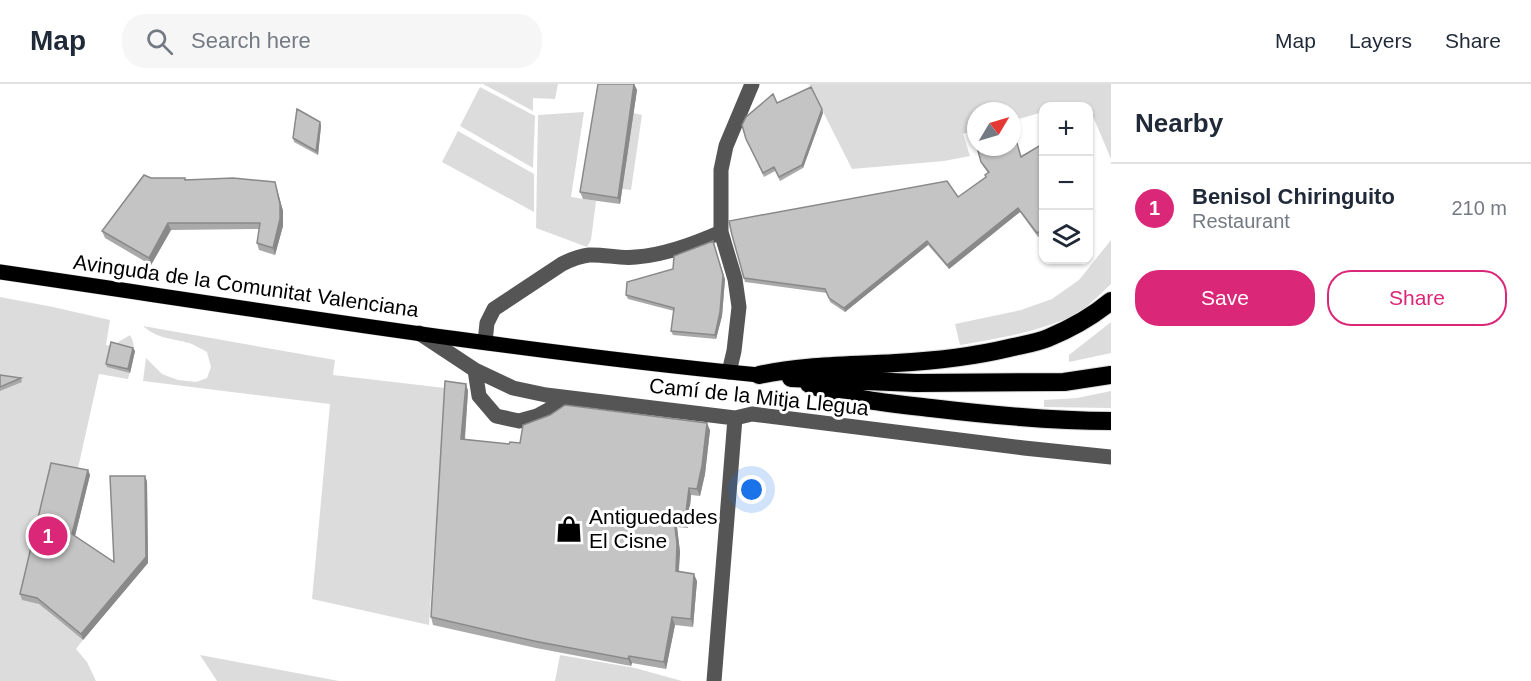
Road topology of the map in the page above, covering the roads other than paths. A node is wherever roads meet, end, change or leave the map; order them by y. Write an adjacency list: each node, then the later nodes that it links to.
1 (752, 84): 2 (street)
2 (721, 232): 6 (street); 8 (street)
3 (0, 272): 5 (main road, Avinguda de la Comunitat Valenciana)
4 (1111, 301): 9 (highway)
5 (419, 333): 6 (main road, Avinguda de la Comunitat Valenciana); 7 (street, Camí de la Mitja Llegua)
6 (485, 342): 8 (main road, Avinguda de la Comunitat Valenciana)
7 (475, 369): 12 (street, Camí de la Mitja Llegua); 12 (street)
8 (729, 372): 9 (main road, Avinguda de la Comunitat Valenciana)
9 (759, 375): 11 (highway)
10 (1111, 375): 11 (highway)
11 (796, 379): 14 (highway)
12 (570, 398): 13 (street, Camí de la Mitja Llegua)
13 (735, 418): 15 (street, Camí de la Mitja Llegua); 16 (street)
14 (1111, 421)
15 (1111, 456)
16 (714, 681)

